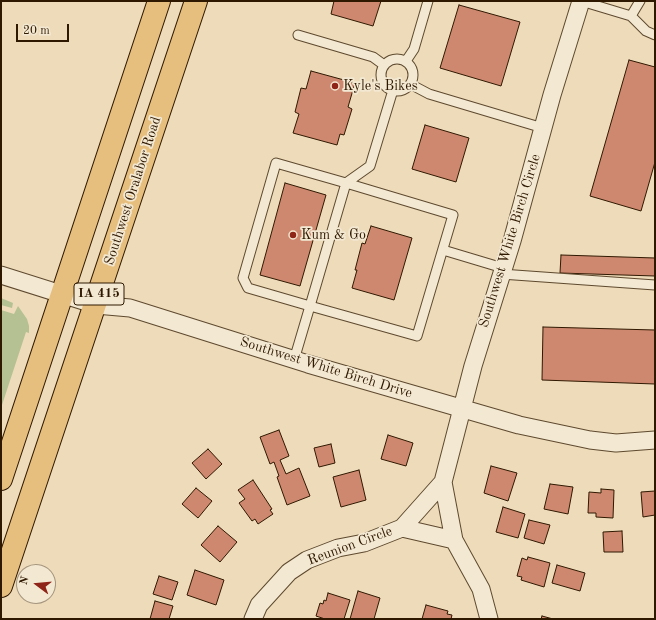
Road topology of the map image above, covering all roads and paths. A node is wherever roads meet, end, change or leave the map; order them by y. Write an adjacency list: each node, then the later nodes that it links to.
1 (159, 1): 19 (main road, IA 415)
2 (196, 1): 20 (main road, Southwest Oralabor Road / IA 415)
3 (428, 1): 9 (lane)
4 (581, 1): 6 (lane); 13 (street, Southwest White Birch Circle)
5 (640, 1): 6 (lane)
6 (631, 16): 8 (lane)
7 (298, 35): 10 (lane)
8 (655, 35)
9 (406, 61): 10 (lane); 11 (lane)
10 (384, 66): 12 (lane)
11 (410, 84): 12 (lane); 13 (lane)
12 (392, 90): 14 (lane)
13 (543, 128): 16 (street, Southwest White Birch Circle)
14 (346, 183): 15 (lane); 21 (lane); 21 (lane)
15 (443, 250): 16 (lane); 21 (lane)
16 (502, 271): 18 (lane); 23 (street, Southwest White Birch Circle)
17 (1, 275): 19 (street, Southwest White Birch Drive)
18 (655, 286)
19 (62, 294): 20 (street, Southwest White Birch Drive); 25 (main road, IA 415)
20 (96, 305): 22 (street, Southwest White Birch Drive); 29 (main road, Southwest Oralabor Road / IA 415)
21 (310, 306): 22 (lane)
22 (294, 360): 23 (street, Southwest White Birch Drive)
23 (463, 409): 24 (street, Southwest White Birch Drive); 26 (street, Southwest White Birch Circle)
24 (655, 440)
25 (1, 479)
26 (443, 482): 27 (street, Southwest White Birch Circle); 28 (street, Southwest White Birch Circle)
27 (402, 528): 28 (street); 30 (street, Reunion Circle)
28 (454, 540): 31 (street, Southwest White Birch Circle)
29 (1, 586)
30 (253, 619)
31 (489, 619)

